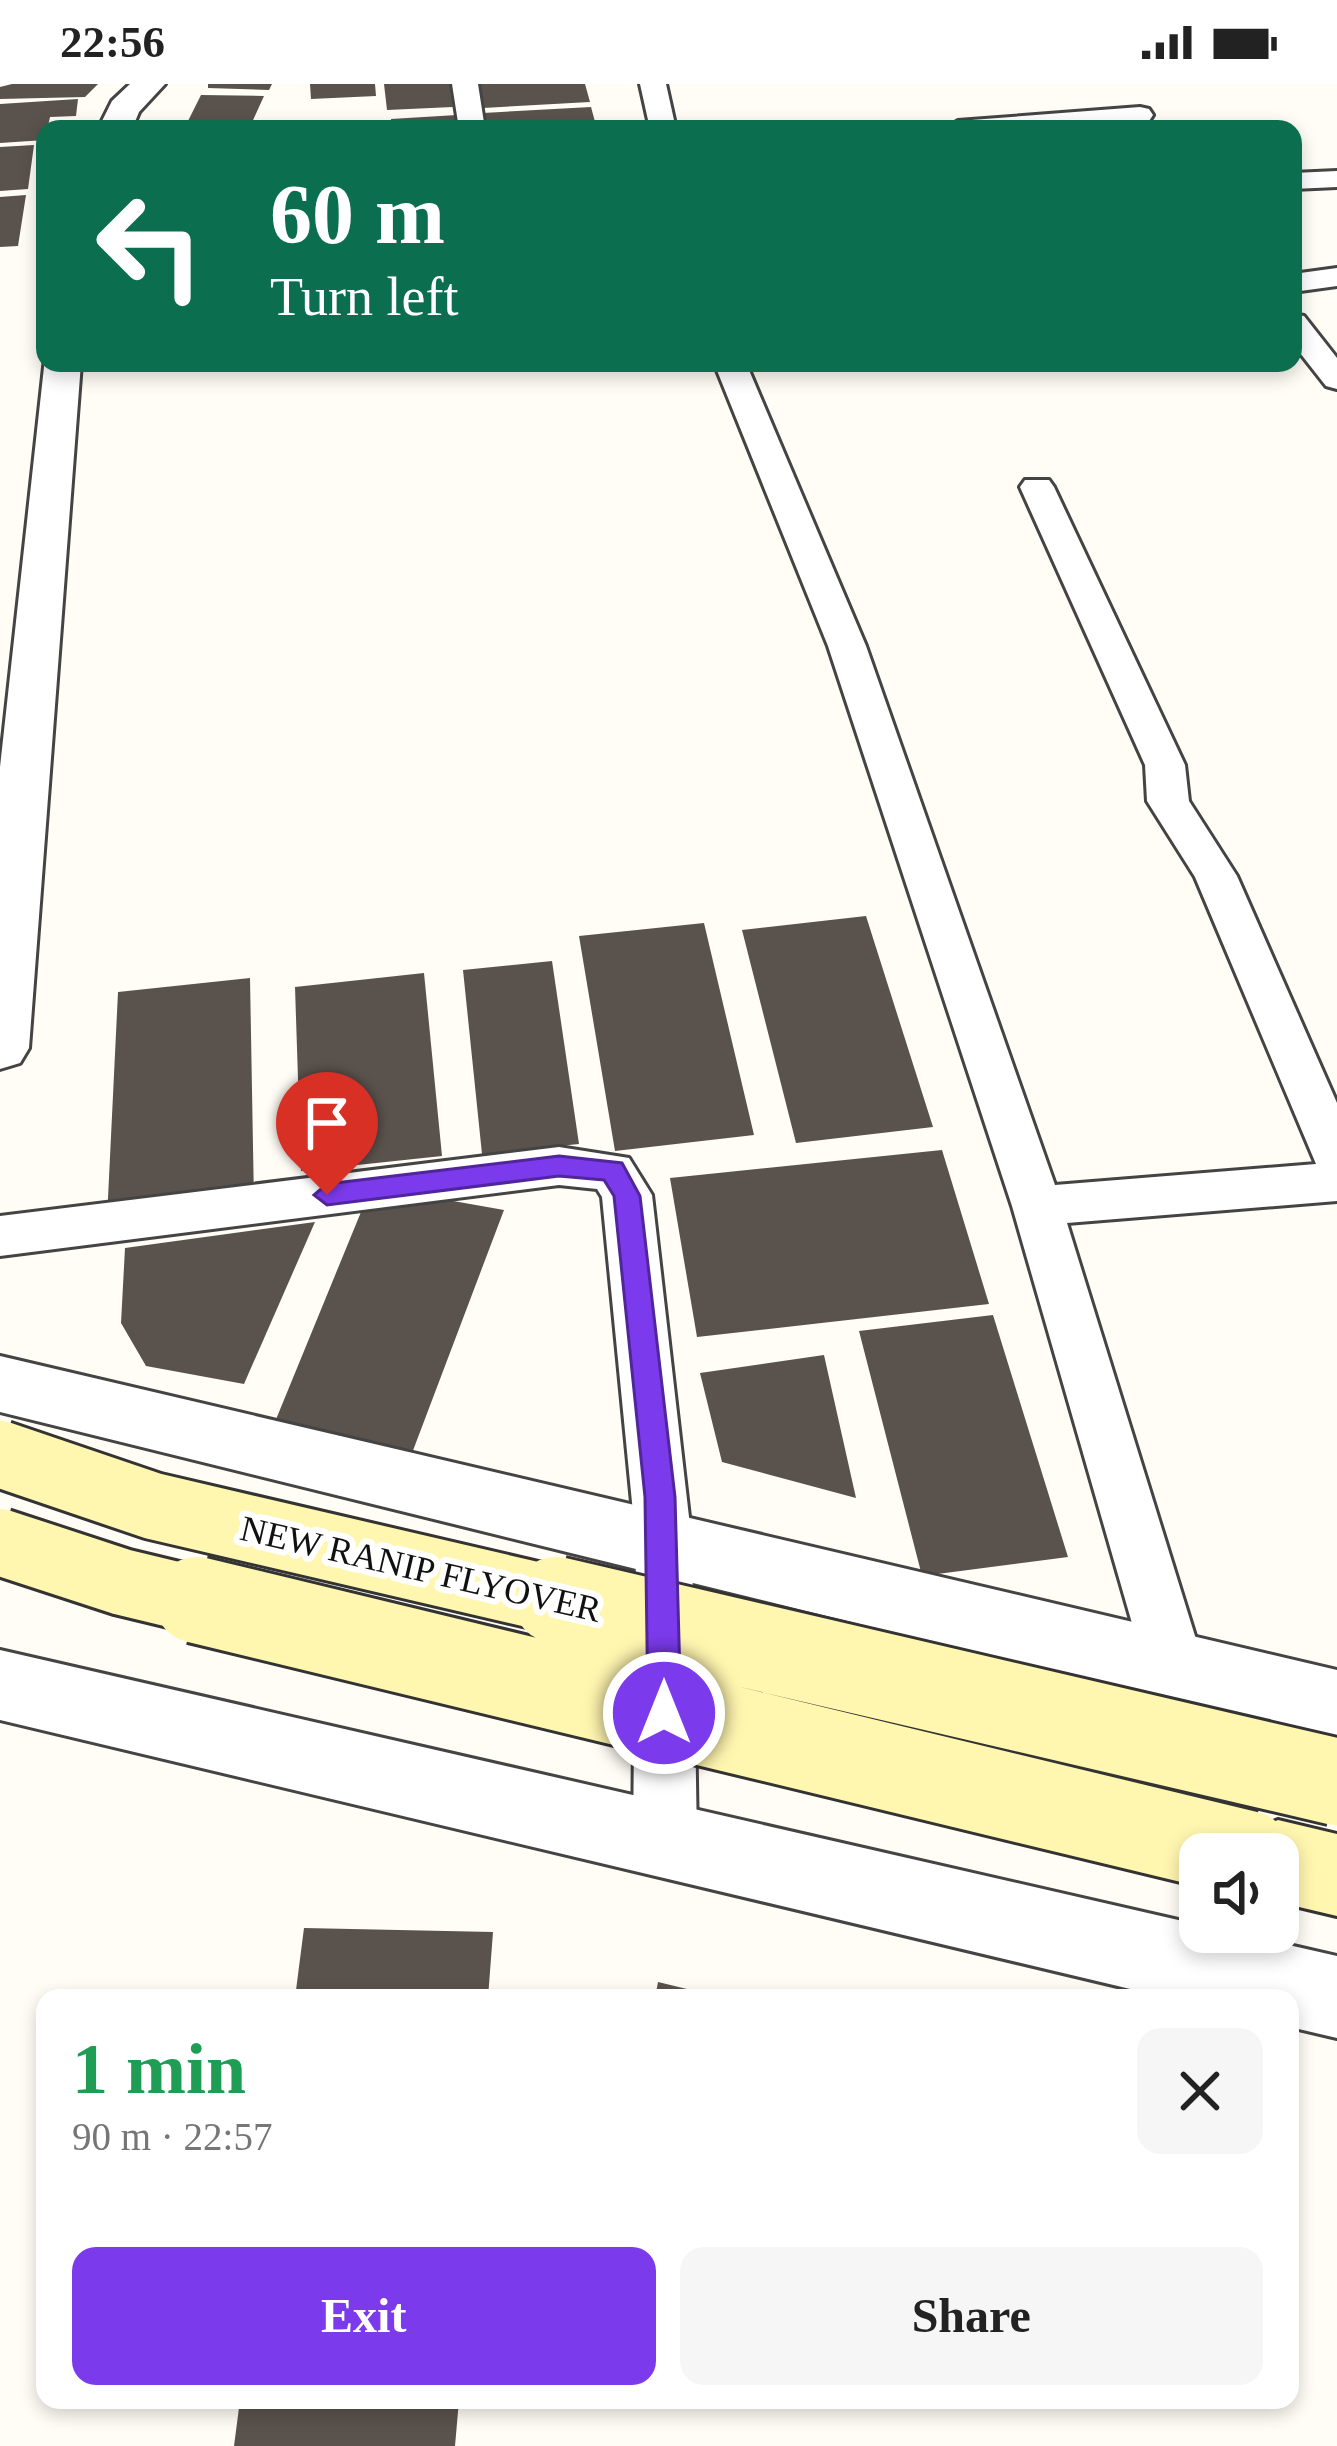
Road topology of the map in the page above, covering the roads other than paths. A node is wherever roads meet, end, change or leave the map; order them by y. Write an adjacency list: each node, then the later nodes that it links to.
1 (149, 84): 5 (street)
2 (465, 84): 6 (street)
3 (652, 84): 7 (street)
4 (1120, 84): 8 (street)
5 (119, 120)
6 (471, 120)
7 (661, 120)
8 (1144, 120)
9 (1337, 179): 10 (street)
10 (1302, 181)
11 (1337, 278): 12 (street)
12 (1302, 282)
13 (1302, 334): 16 (street)
14 (60, 372): 18 (street)
15 (734, 372): 21 (street)
16 (1337, 379)
17 (1037, 487): 19 (street)
18 (0, 1048)
19 (1337, 1158)
20 (1337, 1182): 21 (street)
21 (1037, 1206): 27 (street)
22 (0, 1236): 26 (street)
23 (0, 1384): 26 (street)
24 (0, 1454): 30 (main road, NEW RANIP FLYOVER, bridge)
25 (0, 1542): 31 (main road, bridge)
26 (664, 1543): 27 (street); 32 (street)
27 (1174, 1665): 29 (street)
28 (0, 1685): 32 (street)
29 (1337, 1706)
30 (1337, 1782)
31 (1179, 1837)
32 (665, 1840): 35 (street)
33 (1299, 1866): 34 (main road)
34 (1337, 1875)
35 (1337, 1997)

